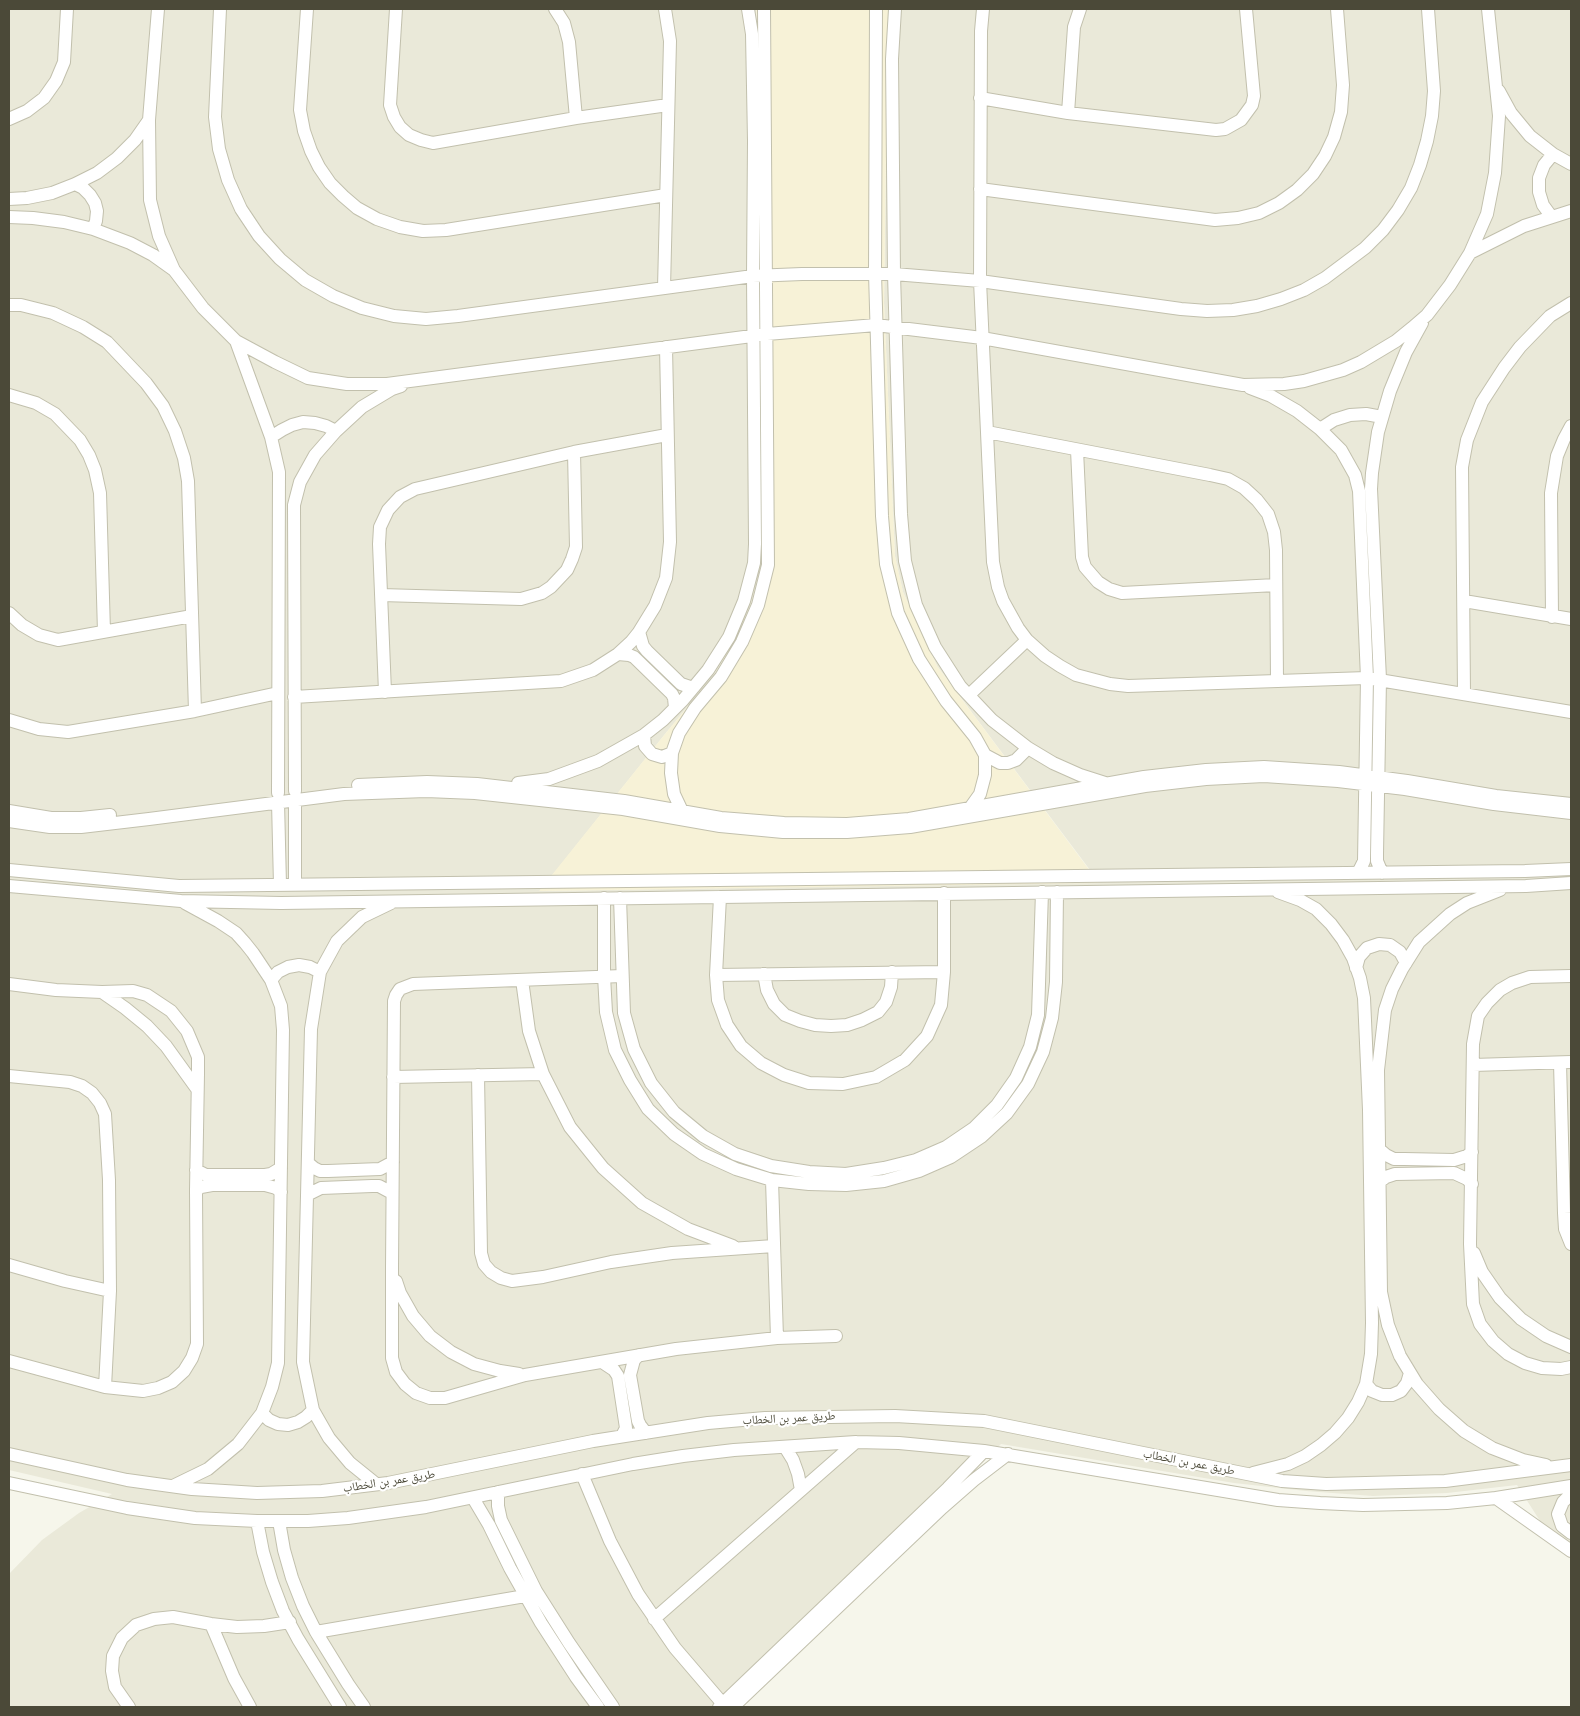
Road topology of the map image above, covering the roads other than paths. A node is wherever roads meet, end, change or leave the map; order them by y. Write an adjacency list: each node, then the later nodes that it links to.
1 (67, 9): 23 (street)
2 (158, 9): 24 (street)
3 (220, 9): 42 (street)
4 (307, 9): 29 (street)
5 (396, 9): 22 (street)
6 (555, 9): 22 (street)
7 (664, 9): 20 (street)
8 (748, 9): 40 (street)
9 (764, 9): 39 (street)
10 (876, 9): 37 (street)
11 (895, 9): 38 (street)
12 (983, 9): 19 (street)
13 (1080, 9): 21 (street)
14 (1246, 9): 21 (street)
15 (1337, 9): 28 (street)
16 (1428, 9): 41 (street)
17 (1488, 9): 18 (street)
18 (1497, 88): 25 (street); 35 (street)
19 (980, 98): 21 (street); 28 (street)
20 (668, 105): 22 (street); 29 (street)
21 (1068, 113)
22 (576, 118)
23 (9, 120)
24 (149, 120): 27 (street); 36 (street)
25 (1553, 154): 26 (street); 32 (street)
26 (1571, 164)
27 (75, 184): 30 (street); 34 (street)
28 (980, 189): 41 (street)
29 (666, 195): 42 (street)
30 (9, 199)
31 (1571, 211): 32 (street)
32 (1551, 216): 35 (street)
33 (9, 217): 34 (street)
34 (93, 229): 36 (street)
35 (1470, 253): 45 (street)
36 (174, 270): 51 (street)
37 (875, 273): 38 (street); 39 (street); 46 (street)
38 (894, 274): 41 (street); 47 (street)
39 (767, 275): 40 (street); 48 (street)
40 (753, 276): 42 (street); 49 (street)
41 (980, 281): 50 (street)
42 (664, 288)
43 (1571, 303): 67 (street)
44 (9, 305): 69 (street)
45 (1427, 314): 54 (street); 56 (street)
46 (876, 325): 47 (street); 48 (street); 91 (street)
47 (896, 326): 50 (street); 82 (street)
48 (767, 334): 49 (street); 90 (street)
49 (753, 336): 52 (street); 78 (street)
50 (982, 338): 54 (street); 60 (street)
51 (236, 341): 53 (street); 62 (street)
52 (666, 347): 53 (street); 61 (street)
53 (426, 379): 59 (street)
54 (1243, 385): 58 (street)
55 (9, 395): 72 (street)
56 (1382, 417): 58 (street); 76 (street)
57 (1571, 426): 70 (street)
58 (1320, 429): 76 (street)
59 (336, 431): 62 (street); 83 (street)
60 (987, 432): 63 (street); 74 (street)
61 (667, 435): 64 (street); 73 (street)
62 (272, 437): 80 (street)
63 (1077, 450): 65 (street); 65 (street)
64 (574, 452): 66 (street); 66 (street)
65 (1276, 585): 77 (street)
66 (381, 595): 79 (street)
67 (1464, 601): 70 (street); 81 (street)
68 (9, 613): 72 (street)
69 (192, 616): 72 (street); 85 (street)
70 (1552, 617): 71 (street)
71 (1571, 620)
72 (104, 632)
73 (639, 632): 75 (street); 78 (street)
74 (1028, 640): 77 (street); 82 (street)
75 (618, 654): 79 (street); 84 (street)
76 (1373, 679): 77 (street); 81 (street); 92 (street)
77 (1277, 681)
78 (694, 687): 84 (street)
79 (385, 692): 83 (street)
80 (278, 693): 85 (street); 97 (street)
81 (1464, 693): 86 (street)
82 (969, 695): 89 (street)
83 (294, 697): 96 (street)
84 (675, 708): 88 (street)
85 (195, 711): 87 (street)
86 (1571, 712)
87 (9, 720)
88 (644, 735): 90 (street); 94 (street)
89 (1028, 748): 91 (street); 93 (street)
90 (672, 752): 102 (street)
91 (985, 756): 100 (street)
92 (1372, 781): 93 (street); 95 (street); 99 (street); 103 (street); 107 (street); 108 (street)
93 (1107, 784): 100 (street)
94 (496, 786): 95 (street); 102 (street)
95 (345, 790): 96 (street)
96 (295, 796): 97 (street); 111 (street)
97 (278, 798): 98 (street); 110 (street)
98 (249, 802): 101 (street); 104 (street)
99 (1571, 804)
100 (970, 808): 102 (street)
101 (9, 811)
102 (682, 811)
103 (1571, 813)
104 (9, 821)
105 (1571, 869): 108 (street)
106 (9, 870): 110 (street)
107 (1358, 873): 108 (street); 111 (street)
108 (1382, 873)
109 (1571, 883): 113 (street)
110 (280, 884): 111 (street)
111 (295, 884)
112 (9, 886): 121 (street)
113 (1526, 886): 114 (street); 123 (street)
114 (1263, 889): 116 (street); 124 (street)
115 (1042, 892): 116 (street); 117 (street); 131 (street)
116 (1057, 892): 151 (street)
117 (944, 893): 118 (street); 127 (street)
118 (720, 896): 120 (street); 129 (street)
119 (604, 898): 120 (street); 122 (street); 130 (street)
120 (620, 898): 131 (street)
121 (181, 901): 122 (street); 133 (street)
122 (394, 902): 125 (street)
123 (1406, 962): 124 (street); 144 (street)
124 (1356, 968): 174 (street)
125 (320, 972): 133 (street); 148 (street)
126 (892, 972): 127 (street); 128 (street); 128 (street)
127 (944, 972): 129 (street)
128 (764, 974): 129 (street)
129 (716, 975)
130 (604, 976): 131 (street); 134 (street); 151 (street)
131 (622, 976)
132 (1571, 976): 138 (street)
133 (271, 980): 149 (street)
134 (522, 980): 139 (street); 142 (street)
135 (9, 984): 136 (street)
136 (102, 992): 143 (street); 143 (street)
137 (1566, 1063): 138 (street); 146 (street)
138 (1473, 1065): 145 (street)
139 (543, 1074): 140 (street); 161 (street)
140 (478, 1075): 142 (street); 161 (street)
141 (9, 1076): 164 (street)
142 (393, 1077): 147 (street)
143 (197, 1089): 150 (street)
144 (1379, 1149): 145 (street); 152 (street)
145 (1472, 1152): 153 (street)
146 (1566, 1157): 159 (street)
147 (393, 1162): 148 (street); 156 (street)
148 (308, 1163): 157 (street)
149 (281, 1168): 150 (street); 155 (street)
150 (196, 1170): 154 (street)
151 (772, 1180): 160 (street)
152 (1379, 1182): 153 (street); 172 (street)
153 (1472, 1184): 158 (street)
154 (196, 1190): 155 (street); 175 (street)
155 (281, 1192): 177 (street)
156 (392, 1193): 157 (street); 163 (street)
157 (307, 1195): 176 (street)
158 (1470, 1244): 167 (street); 171 (street)
159 (1571, 1244)
160 (774, 1246): 161 (street); 166 (street)
161 (737, 1248)
162 (9, 1266): 164 (street)
163 (392, 1269): 173 (street); 173 (street)
164 (110, 1291): 175 (street)
165 (836, 1336): 166 (street)
166 (777, 1338): 168 (street)
167 (1571, 1347)
168 (639, 1355): 170 (street); 178 (street)
169 (9, 1361): 175 (street)
170 (602, 1362): 173 (street); 179 (street)
171 (1571, 1367)
172 (1410, 1373): 174 (street); 186 (street)
173 (525, 1375)
174 (1366, 1384): 188 (street)
175 (105, 1387)
176 (313, 1410): 177 (street); 190 (street)
177 (262, 1413): 191 (street)
178 (646, 1433): 179 (street, طريق عمر بن الخطاب); 188 (street, طريق عمر بن الخطاب)
179 (622, 1436): 190 (street, طريق عمر بن الخطاب)
180 (856, 1442): 181 (street, طريق عمر بن الخطاب); 182 (street, طريق عمر بن الخطاب); 193 (street)
181 (785, 1446): 187 (street, طريق عمر بن الخطاب); 193 (street)
182 (984, 1451): 184 (street, طريق عمر بن الخطاب); 208 (street)
183 (9, 1454): 191 (street, طريق عمر بن الخطاب)
184 (1008, 1454): 197 (street, طريق عمر بن الخطاب); 208 (street)
185 (1571, 1465): 186 (street, طريق عمر بن الخطاب)
186 (1556, 1468): 188 (street, طريق عمر بن الخطاب)
187 (582, 1474): 194 (street, طريق عمر بن الخطاب); 203 (street)
188 (1248, 1474)
189 (9, 1483): 198 (street, طريق عمر بن الخطاب)
190 (376, 1484): 191 (street, طريق عمر بن الخطاب)
191 (173, 1486)
192 (1571, 1486): 197 (street, طريق عمر بن الخطاب)
193 (801, 1490): 203 (street)
194 (498, 1492): 196 (street, طريق عمر بن الخطاب); 213 (street)
195 (1571, 1494): 200 (street)
196 (473, 1498): 199 (street, طريق عمر بن الخطاب); 202 (street)
197 (1496, 1498): 201 (street)
198 (257, 1522): 199 (street, طريق عمر بن الخطاب); 204 (street)
199 (279, 1522): 206 (street)
200 (1571, 1533)
201 (1571, 1551)
202 (525, 1596): 206 (street); 207 (street)
203 (654, 1619): 208 (street)
204 (290, 1622): 205 (street); 211 (street)
205 (210, 1624): 209 (street); 210 (street)
206 (316, 1632): 212 (street)
207 (591, 1705)
208 (725, 1706)
209 (129, 1707)
210 (250, 1707)
211 (340, 1707)
212 (364, 1707)
213 (613, 1707)

